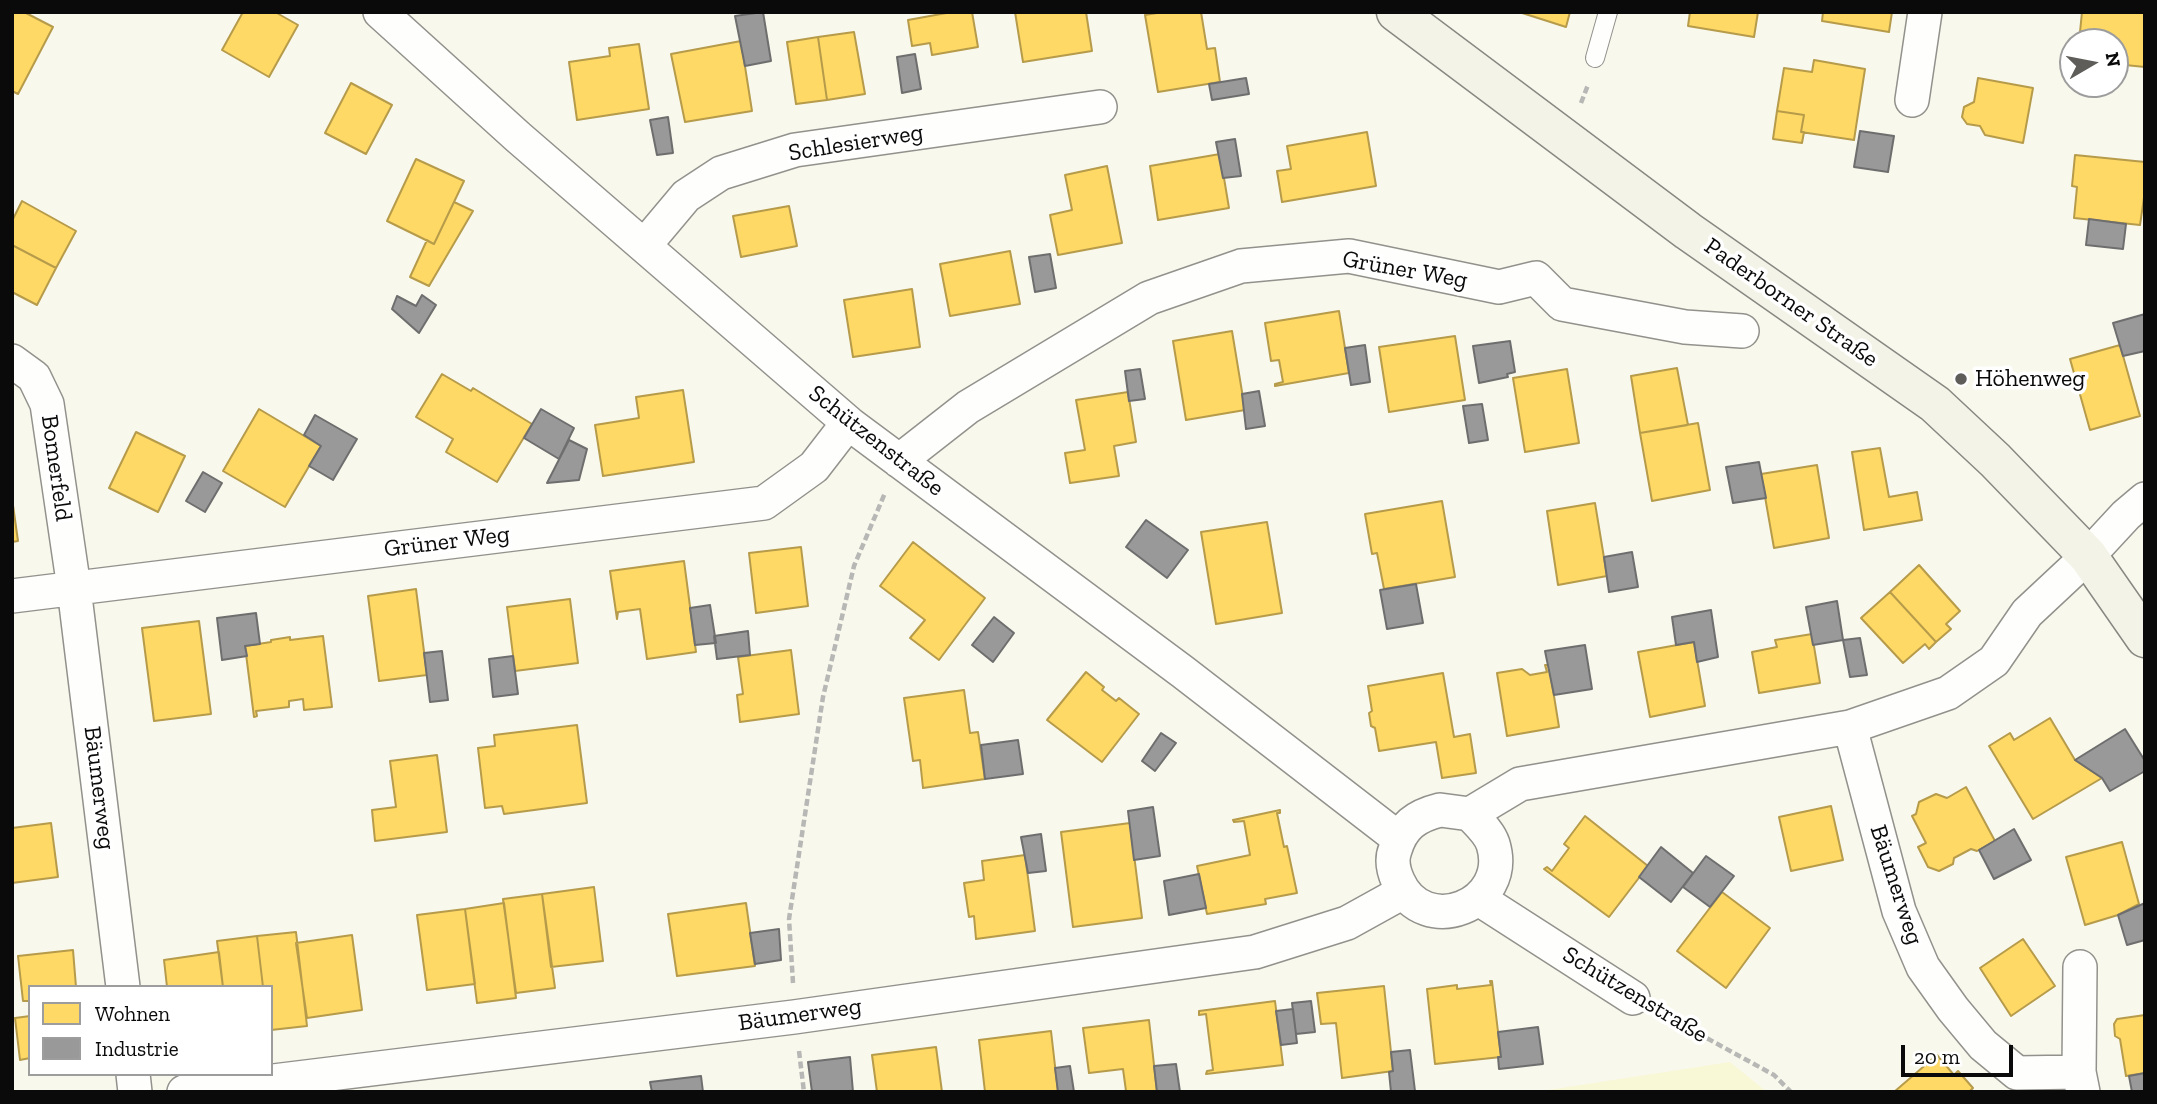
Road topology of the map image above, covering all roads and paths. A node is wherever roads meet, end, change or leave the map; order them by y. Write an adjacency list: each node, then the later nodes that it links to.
1 (380, 12): 8 (street, Schützenstraße)
2 (1396, 12): 14 (main road, Paderborner Straße)
3 (1608, 12): 5 (lane)
4 (1925, 12): 6 (street)
5 (1595, 58)
6 (1912, 100)
7 (1100, 107): 8 (street, Schlesierweg)
8 (644, 246): 11 (street, Schützenstraße)
9 (1742, 331): 12 (street, Grüner Weg)
10 (12, 361): 15 (street, Bomerfeld)
11 (848, 423): 12 (street, Schützenstraße); 15 (street, Grüner Weg)
12 (899, 461): 20 (street, Schützenstraße); 26 (path)
13 (2145, 499): 14 (street)
14 (2088, 556): 17 (main road, Paderborner Straße); 18 (street)
15 (74, 589): 16 (street, Grüner Weg); 24 (street, Bäumerweg)
16 (12, 596)
17 (2145, 638)
18 (1850, 727): 19 (street); 27 (street, Bäumerweg)
19 (1470, 814): 20 (street); 22 (street)
20 (1398, 838): 21 (street)
21 (1402, 892): 22 (street); 26 (street, Bäumerweg)
22 (1479, 899): 25 (street, Schützenstraße)
23 (2080, 967): 27 (street, Bäumerweg)
24 (123, 985)
25 (1633, 998): 30 (path, Schützenstraße)
26 (794, 1017): 28 (street, Bäumerweg); 29 (path)
27 (2081, 1082)
28 (184, 1092)
29 (804, 1092)
30 (1791, 1092)

